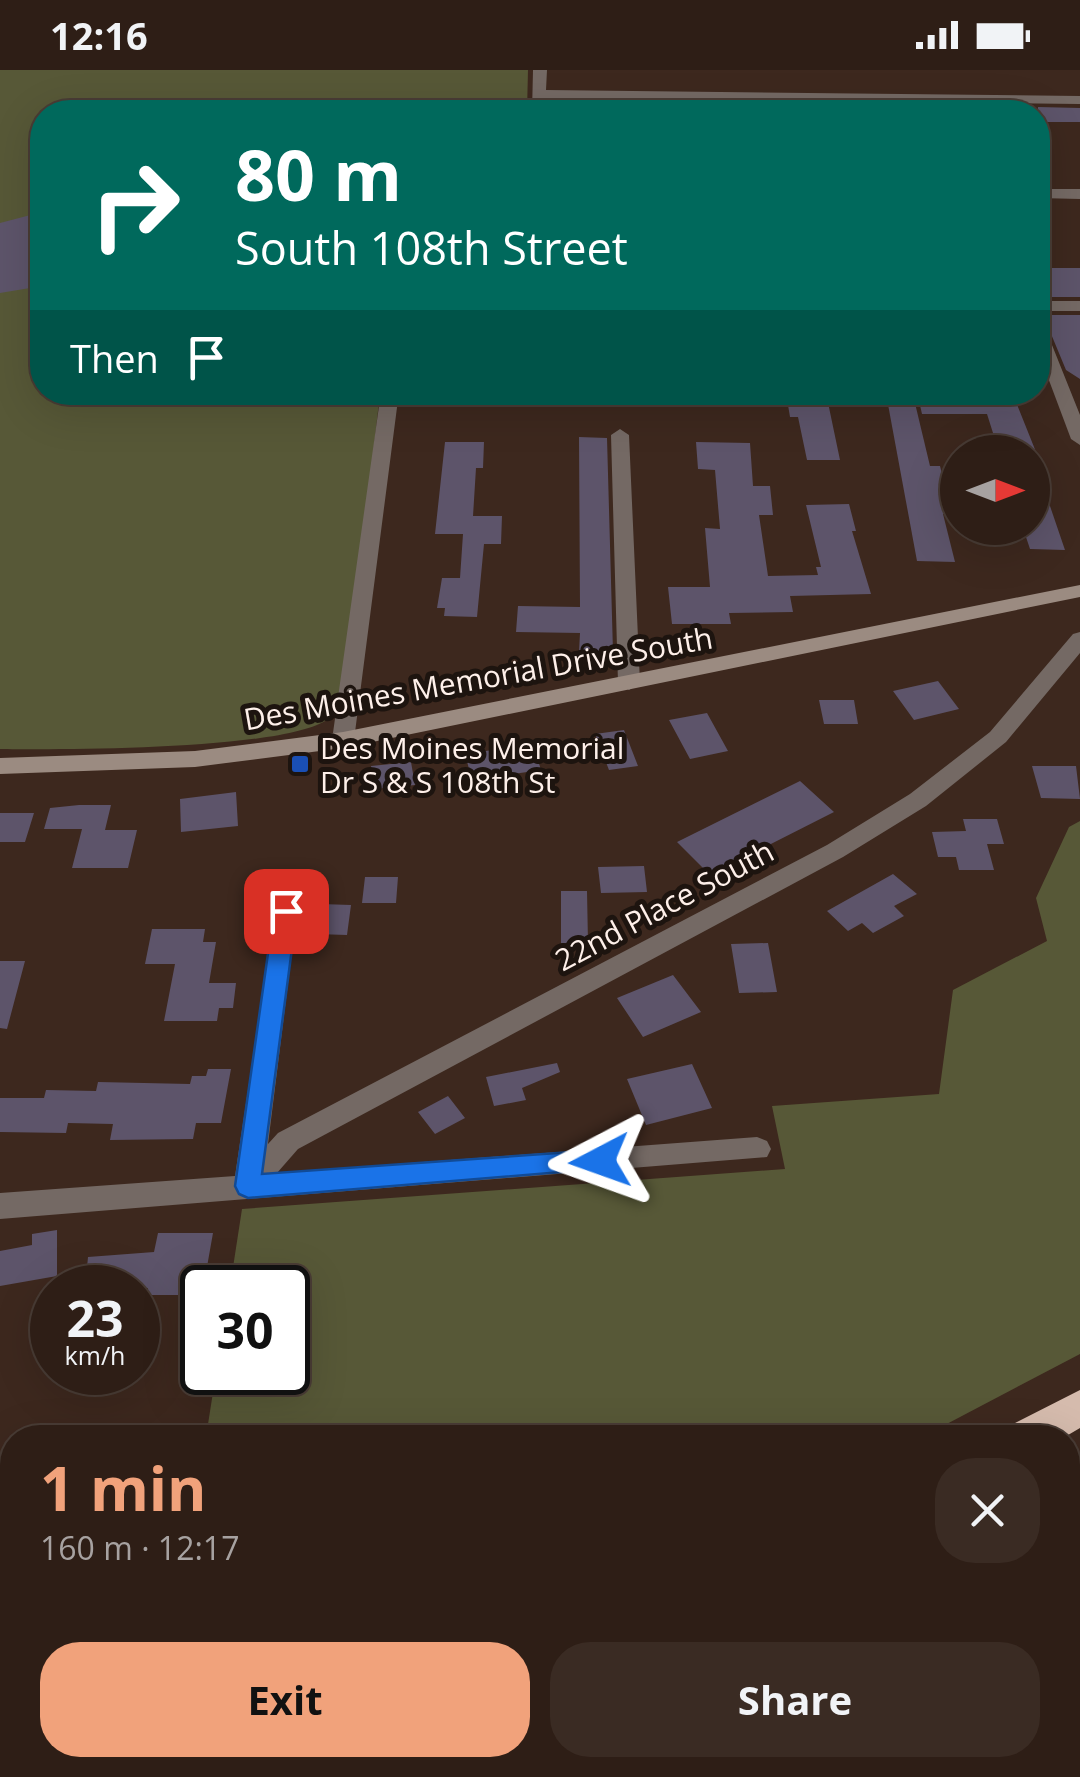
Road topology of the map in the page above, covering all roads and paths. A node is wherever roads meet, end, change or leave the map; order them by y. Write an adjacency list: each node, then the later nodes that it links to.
1 (540, 70): 2 (street)
2 (540, 94): 3 (street); 4 (street)
3 (540, 100)
4 (820, 100)
5 (1080, 100): 6 (street)
6 (1050, 101)
7 (1050, 194): 8 (street)
8 (1080, 194)
9 (1050, 306): 10 (street)
10 (1080, 306)
11 (1050, 361): 14 (street)
12 (388, 405): 18 (street)
13 (620, 435): 17 (street)
14 (1080, 438)
15 (1080, 591): 17 (main road, Des Moines Memorial Drive South)
16 (1080, 639): 22 (street, 22nd Place South)
17 (629, 683): 18 (main road, Des Moines Memorial Drive South)
18 (343, 740): 19 (main road, Des Moines Memorial Drive South)
19 (0, 766)
20 (286, 911): 22 (street)
21 (756, 1150): 22 (street)
22 (248, 1186): 23 (street)
23 (6, 1203)
24 (1080, 1408): 25 (highway)
25 (1049, 1425)

